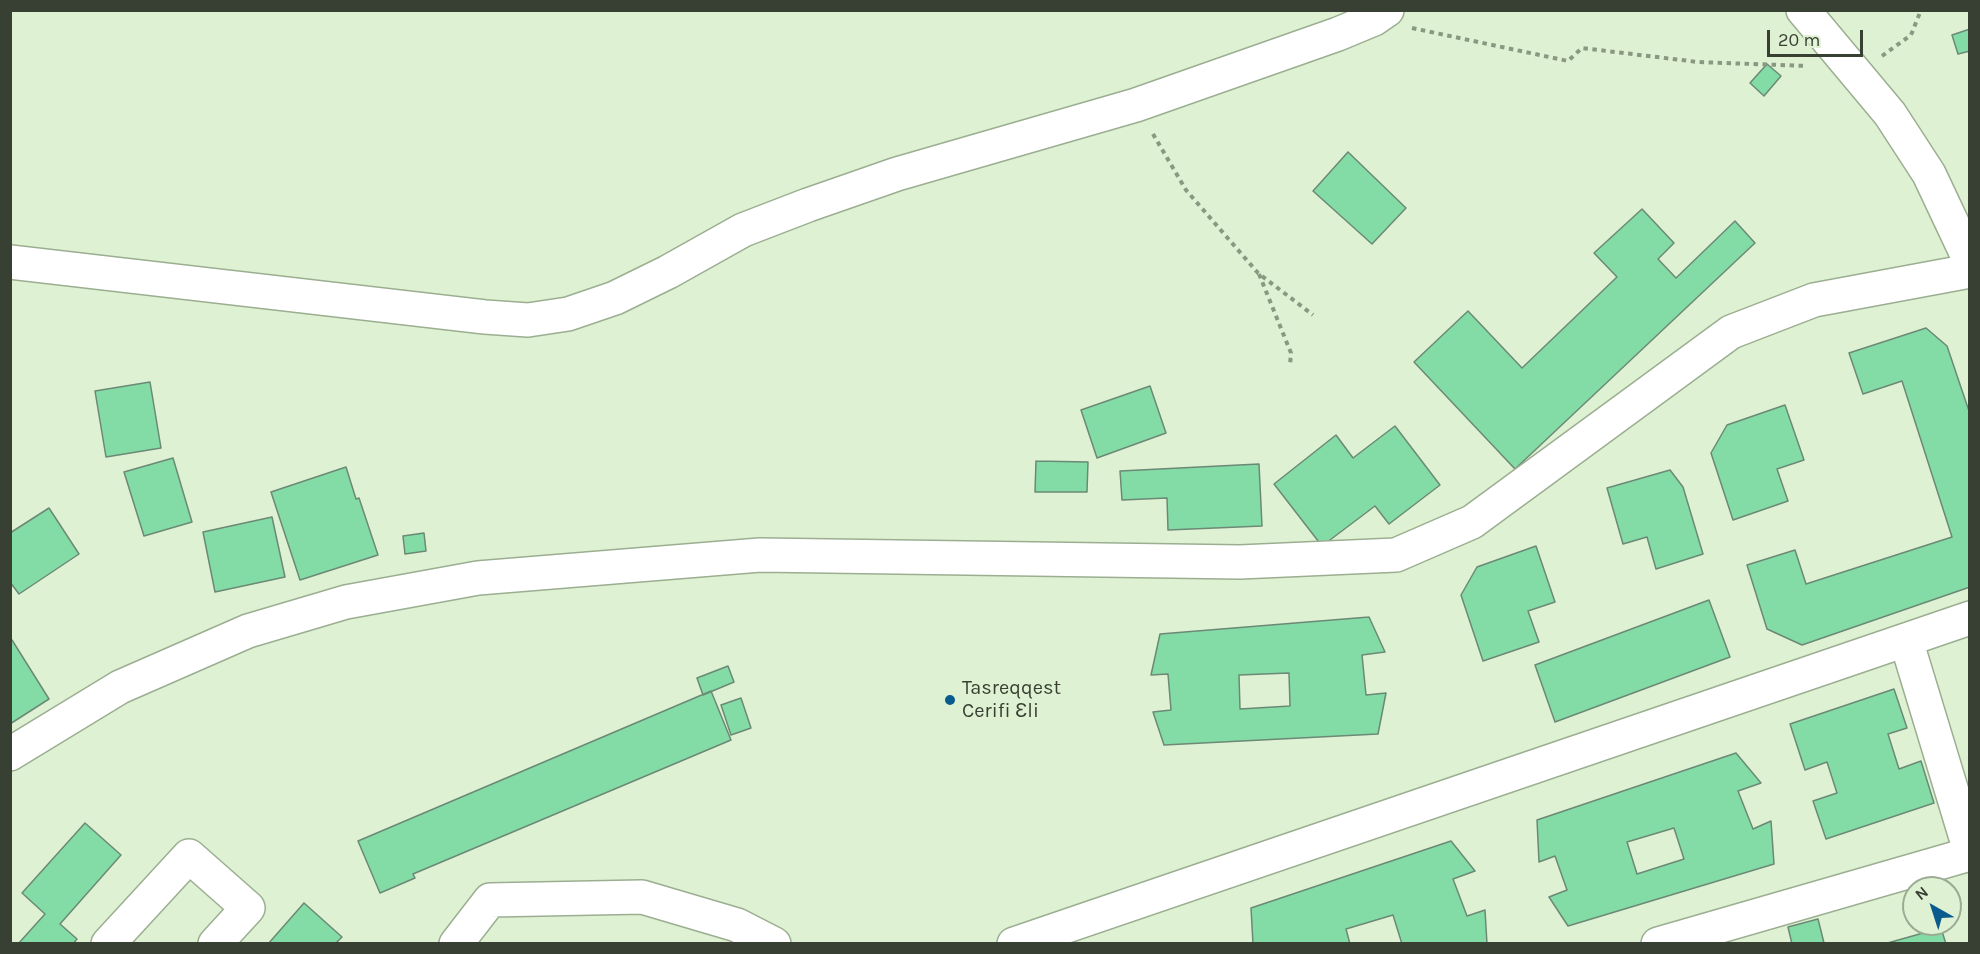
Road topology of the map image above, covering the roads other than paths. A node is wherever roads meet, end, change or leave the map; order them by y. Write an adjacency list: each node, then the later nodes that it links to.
1 (1803, 10): 3 (street)
2 (1381, 15): 4 (street)
3 (1970, 261)
4 (10, 262)
5 (1970, 271): 8 (street)
6 (1970, 618): 7 (street)
7 (1906, 640): 9 (street); 14 (street)
8 (10, 754)
9 (1970, 852): 15 (street)
10 (108, 944): 11 (street)
11 (215, 944)
12 (456, 944): 13 (street)
13 (774, 944)
14 (1014, 944)
15 (1658, 944)

